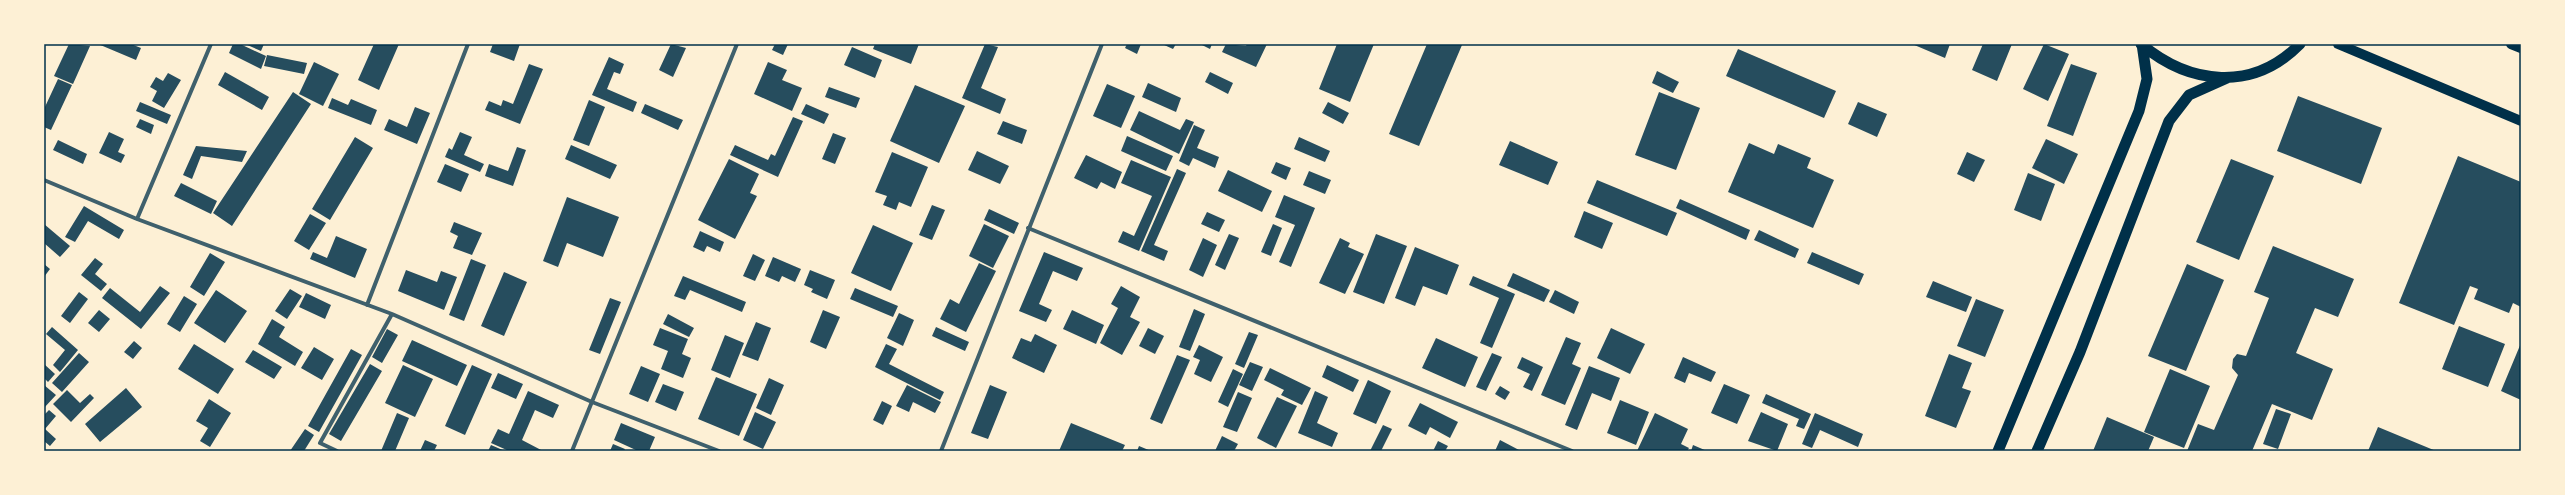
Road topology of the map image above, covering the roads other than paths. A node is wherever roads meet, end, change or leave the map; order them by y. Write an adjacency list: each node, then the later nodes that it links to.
1 (211, 44): 13 (street)
2 (468, 44): 15 (street)
3 (737, 44): 17 (street)
4 (1102, 44): 14 (street)
5 (2141, 44): 10 (highway); 23 (highway)
6 (2300, 44): 10 (highway)
7 (2338, 44): 11 (main road)
8 (2511, 44): 9 (main road)
9 (2521, 48)
10 (2227, 78): 24 (highway)
11 (2521, 121)
12 (44, 180): 13 (street)
13 (137, 219): 15 (street)
14 (1028, 228): 21 (street); 22 (street)
15 (366, 305): 16 (street)
16 (392, 314): 17 (street); 18 (street)
17 (592, 402): 19 (street); 20 (street)
18 (337, 451)
19 (572, 451)
20 (719, 451)
21 (941, 451)
22 (1572, 451)
23 (1998, 451)
24 (2037, 451)

